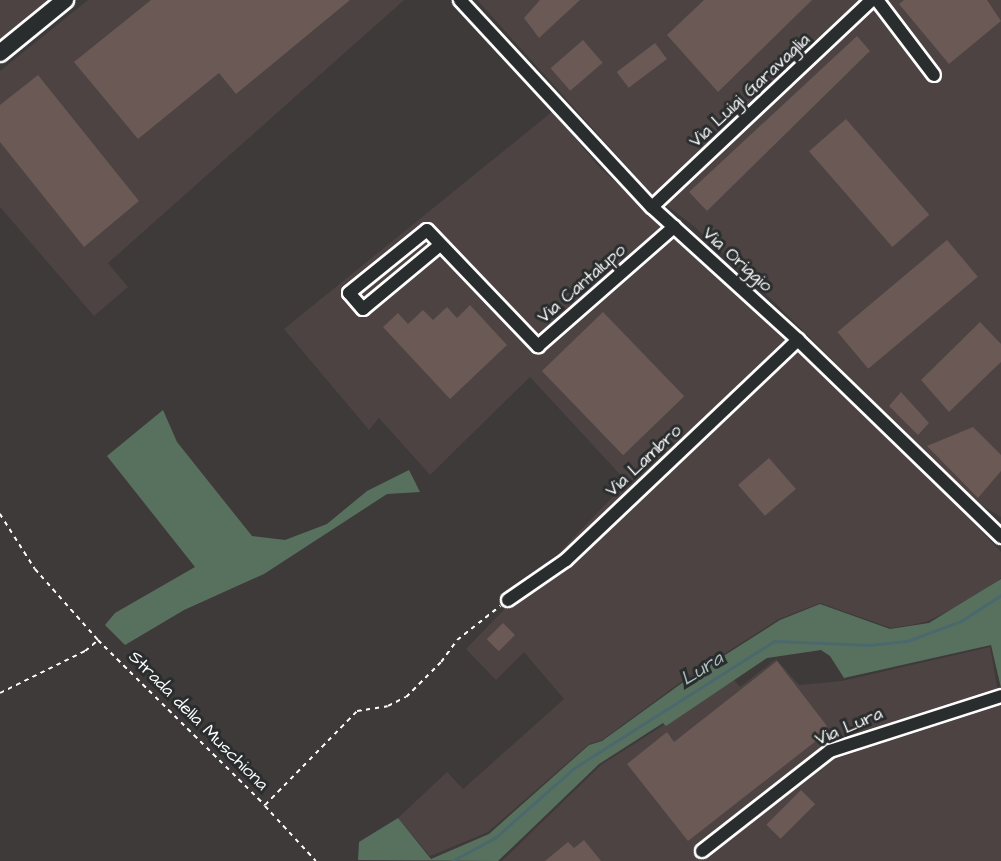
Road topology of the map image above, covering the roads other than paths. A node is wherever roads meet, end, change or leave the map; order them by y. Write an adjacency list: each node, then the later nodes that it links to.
1 (65, 0): 5 (main road)
2 (460, 0): 7 (street, Via Origgio)
3 (872, 0): 7 (street, Via Luigi Garavaglia)
4 (877, 0): 6 (street)
5 (0, 53)
6 (934, 75)
7 (652, 207): 8 (street, Via Origgio)
8 (674, 227): 9 (street, Via Cantalupo); 10 (street, Via Origgio)
9 (441, 245): 9 (street, Via Cantalupo)
10 (798, 339): 11 (street, Via Origgio); 12 (street, Via Lambro)
11 (996, 534)
12 (508, 600)
13 (1001, 696): 14 (street, Via Lura)
14 (702, 851)

